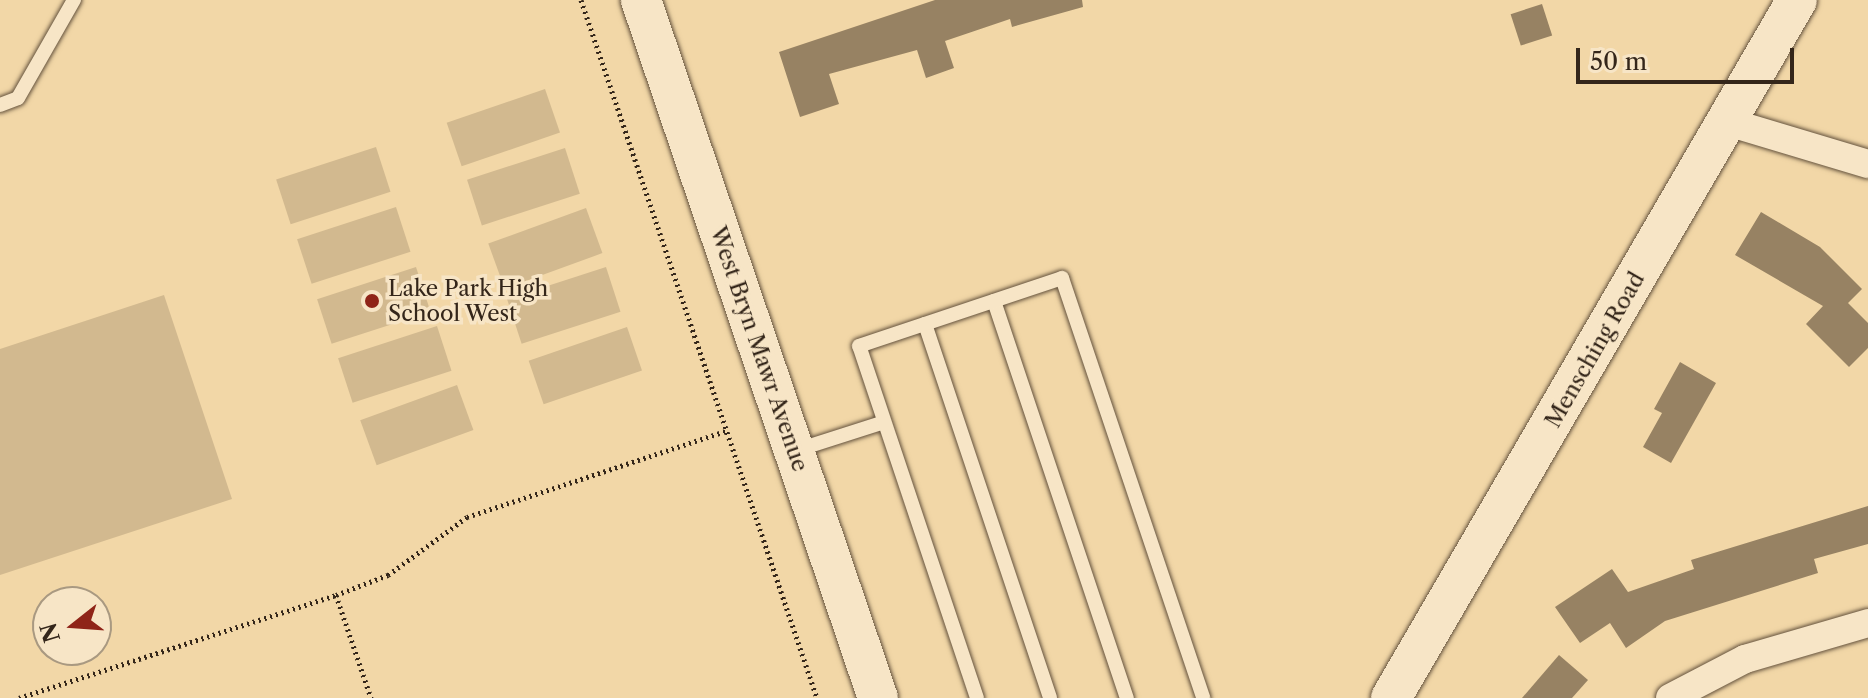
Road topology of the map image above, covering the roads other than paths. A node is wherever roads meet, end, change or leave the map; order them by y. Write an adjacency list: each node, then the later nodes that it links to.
1 (74, 0): 4 (lane)
2 (641, 0): 10 (street, West Bryn Mawr Avenue)
3 (1797, 0): 5 (street, Mensching Road)
4 (0, 105)
5 (1728, 122): 6 (street); 17 (street, Mensching Road)
6 (1868, 164)
7 (994, 301): 8 (lane); 15 (lane); 16 (lane)
8 (925, 324): 9 (lane); 14 (lane)
9 (884, 422): 10 (lane); 13 (lane)
10 (794, 451): 12 (street, West Bryn Mawr Avenue)
11 (1868, 623): 18 (street)
12 (878, 698)
13 (977, 698)
14 (1050, 698)
15 (1127, 698)
16 (1203, 698)
17 (1391, 698)
18 (1670, 698)

